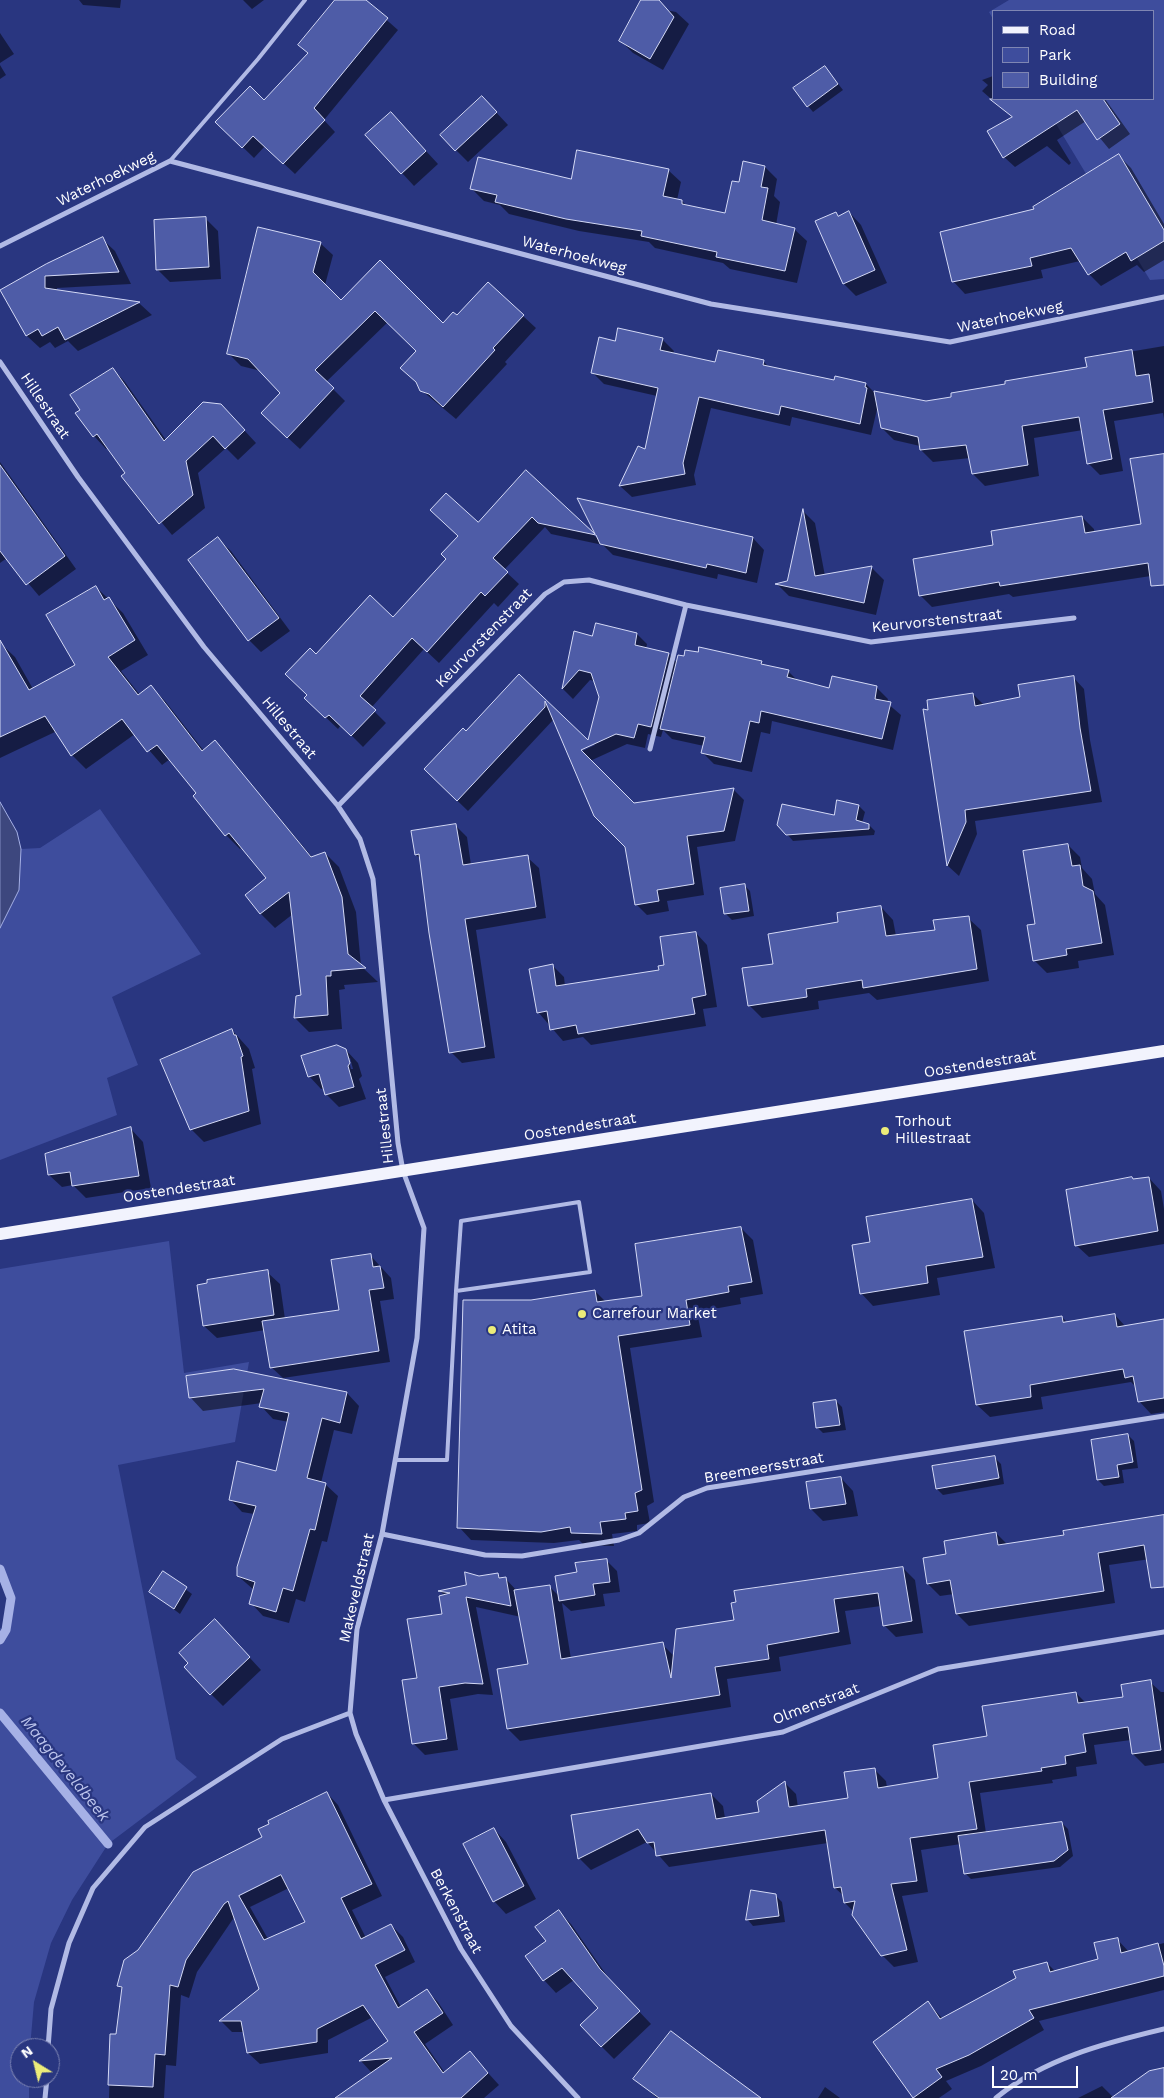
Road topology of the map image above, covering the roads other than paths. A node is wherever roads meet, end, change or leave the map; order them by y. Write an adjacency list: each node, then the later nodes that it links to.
1 (305, 0): 2 (lane)
2 (170, 161): 3 (street, Waterhoekweg); 4 (street, Waterhoekweg)
3 (0, 246)
4 (1164, 297)
5 (0, 362): 9 (street, Hillestraat)
6 (686, 605): 7 (street, Keurvorstenstraat); 8 (street); 9 (street, Keurvorstenstraat)
7 (1074, 618)
8 (650, 749)
9 (338, 806): 11 (street, Hillestraat)
10 (1164, 1052): 11 (main road, Oostendestraat)
11 (403, 1170): 12 (main road, Oostendestraat); 15 (street, Makeveldstraat)
12 (0, 1234)
13 (456, 1291): 13 (lane); 15 (lane)
14 (1164, 1416): 16 (street, Breemeersstraat)
15 (395, 1460): 16 (street, Makeveldstraat)
16 (382, 1534): 18 (street, Makeveldstraat)
17 (1164, 1632): 19 (street, Olmenstraat)
18 (350, 1713): 19 (street, Berkenstraat); 21 (street)
19 (384, 1800): 22 (street, Berkenstraat)
20 (1164, 2029): 23 (street)
21 (49, 2038)
22 (578, 2098)
23 (996, 2098)

